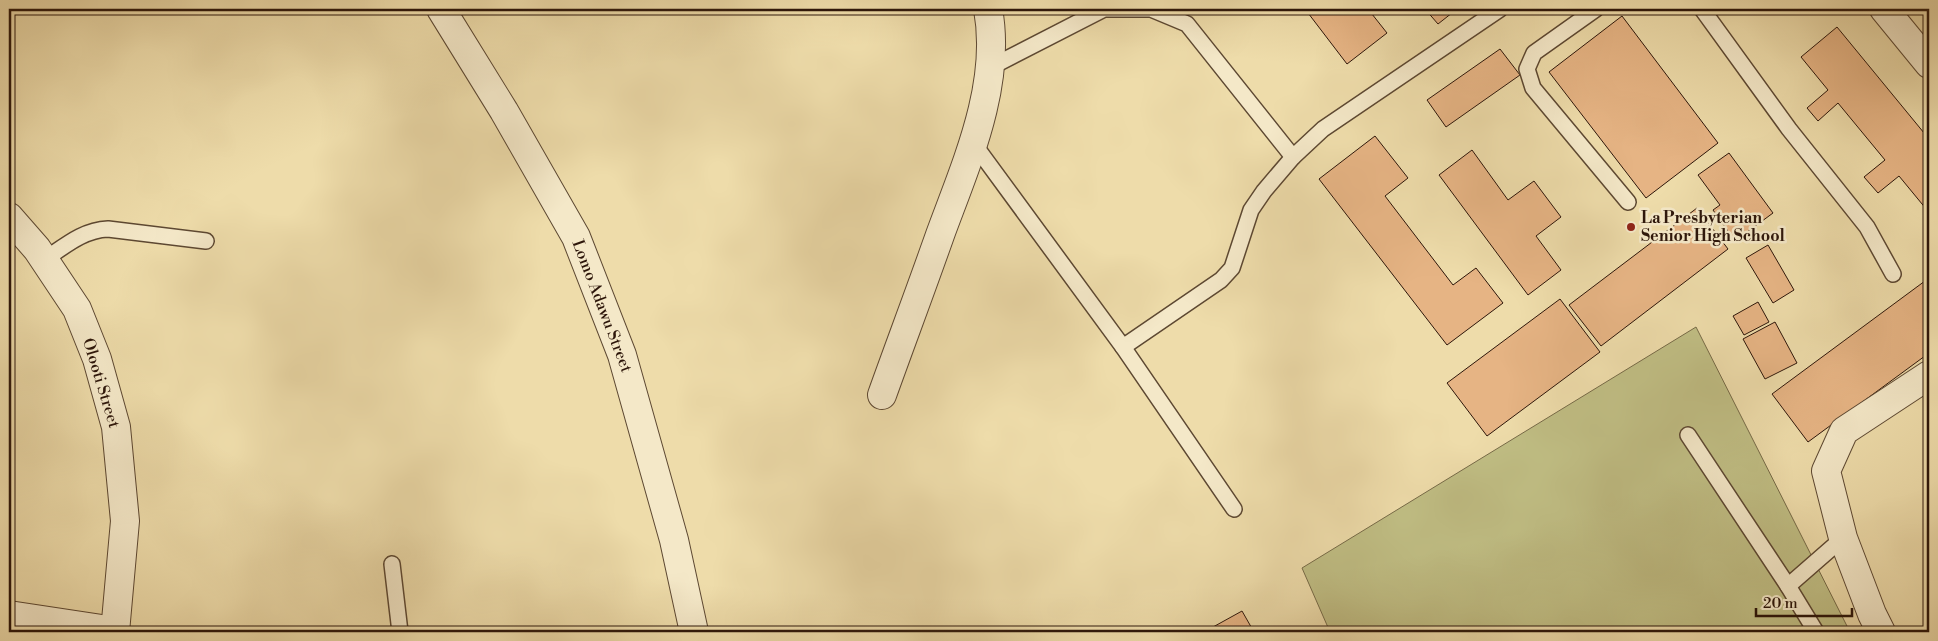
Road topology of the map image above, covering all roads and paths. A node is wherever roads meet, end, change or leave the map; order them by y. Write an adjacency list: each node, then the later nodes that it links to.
1 (441, 9): 27 (street, Lomo Adawu Street)
2 (988, 9): 8 (street)
3 (1500, 9): 10 (lane)
4 (1596, 9): 11 (lane)
5 (1702, 9): 15 (lane)
6 (1884, 9): 7 (street)
7 (1929, 64)
8 (991, 66): 9 (street); 10 (lane)
9 (974, 144): 16 (lane); 18 (street)
10 (1294, 157): 16 (lane)
11 (1628, 202)
12 (9, 217): 14 (street, Olooti Street)
13 (206, 241): 14 (lane)
14 (44, 260): 25 (street, Olooti Street)
15 (1893, 274)
16 (1123, 348): 20 (lane)
17 (1929, 375): 21 (street)
18 (882, 395)
19 (1688, 436): 23 (lane)
20 (1234, 509)
21 (1843, 538): 23 (lane); 29 (street)
22 (392, 564): 26 (lane)
23 (1788, 586): 28 (lane)
24 (9, 615): 25 (street)
25 (115, 632)
26 (400, 632)
27 (694, 632)
28 (1816, 632)
29 (1881, 632)

